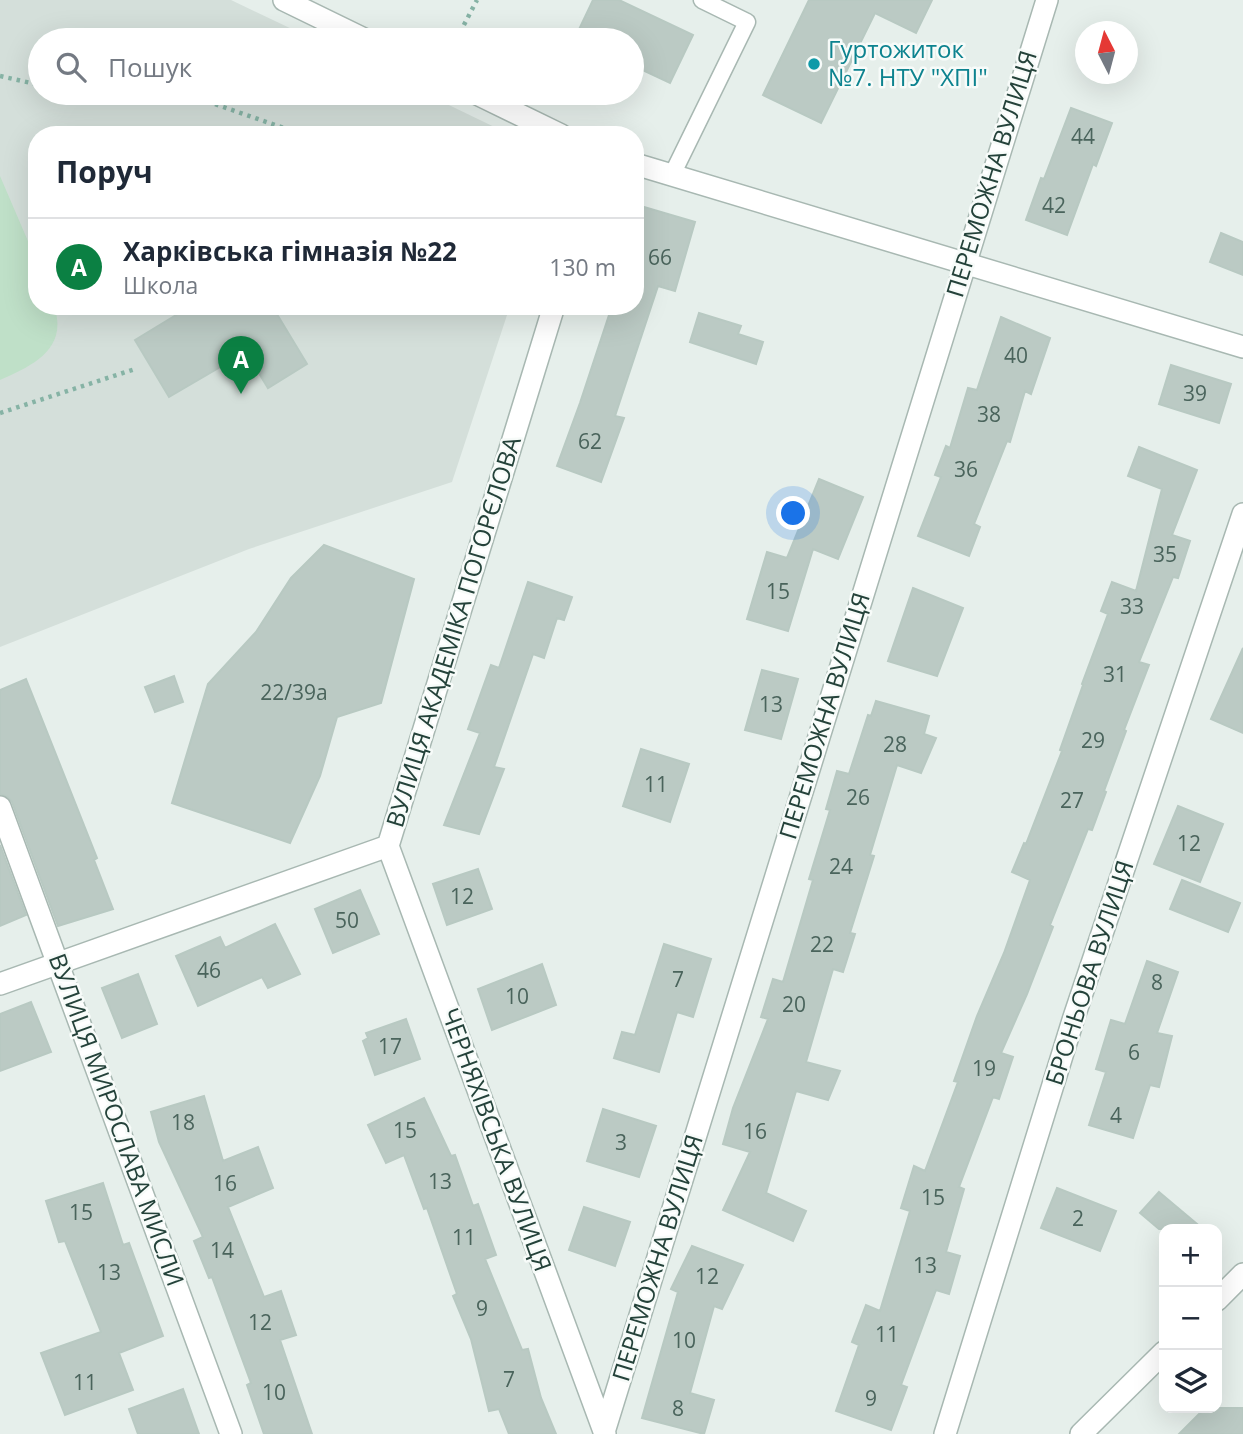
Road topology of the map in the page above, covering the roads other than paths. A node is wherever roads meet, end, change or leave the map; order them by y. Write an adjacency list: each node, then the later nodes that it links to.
1 (285, 0): 4 (street)
2 (702, 0): 8 (lane)
3 (1047, 0): 9 (street, ПЕРЕМОЖНА ВУЛИЦЯ)
4 (342, 28)
5 (500, 105): 6 (street)
6 (543, 126)
7 (644, 166): 8 (street)
8 (672, 174): 9 (street)
9 (964, 263): 11 (street); 20 (street, ПЕРЕМОЖНА ВУЛИЦЯ)
10 (551, 315): 14 (street, ВУЛИЦЯ АКАДЕМІКА ПОГОРЄЛОВА)
11 (1243, 347)
12 (1243, 514): 22 (street, БРОНЬОВА ВУЛИЦЯ)
13 (0, 807): 15 (street, ВУЛИЦЯ МИРОСЛАВА МИСЛИ)
14 (388, 846): 15 (street, ВУЛИЦЯ АКАДЕМІКА ПОГОРЄЛОВА); 20 (street, ЧЕРНЯХІВСЬКА ВУЛИЦЯ)
15 (58, 963): 16 (street, ВУЛИЦЯ АКАДЕМІКА ПОГОРЄЛОВА); 21 (street, ВУЛИЦЯ МИРОСЛАВА МИСЛИ)
16 (0, 984)
17 (1243, 1274): 18 (street)
18 (1222, 1295)
19 (1159, 1357): 23 (street)
20 (605, 1433)
21 (231, 1434)
22 (945, 1434)
23 (1081, 1434)

